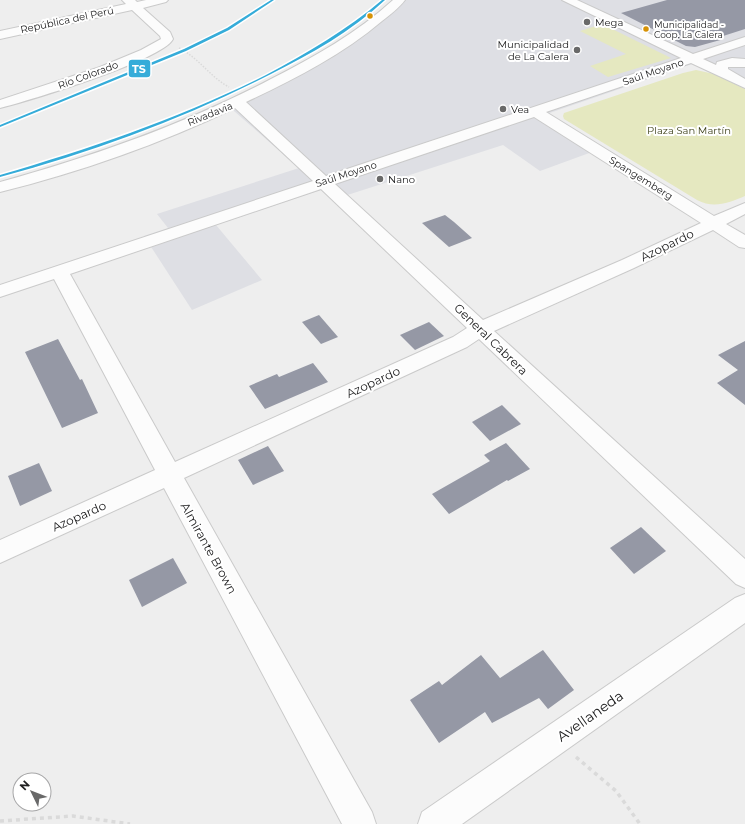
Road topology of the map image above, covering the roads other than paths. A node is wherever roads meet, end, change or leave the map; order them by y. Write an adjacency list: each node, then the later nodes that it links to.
1 (162, 0): 4 (street)
2 (399, 0): 12 (street, Rivadavia)
3 (568, 0): 8 (street)
4 (131, 3): 5 (street, República del Perú); 13 (street, Río Colorado)
5 (0, 35)
6 (745, 41): 7 (street, Saúl Moyano)
7 (721, 49): 8 (street, Saúl Moyano); 9 (street)
8 (692, 58): 10 (street); 14 (street, Saúl Moyano)
9 (742, 63): 10 (street)
10 (725, 74): 11 (street)
11 (745, 84)
12 (238, 103): 15 (street, General Cabrera); 16 (street, Rivadavia)
13 (0, 104)
14 (536, 112): 15 (street, Saúl Moyano); 18 (street, Spangemberg)
15 (324, 181): 20 (street, Saúl Moyano); 22 (street, General Cabrera)
16 (0, 187)
17 (745, 208): 18 (street, Azopardo)
18 (712, 223): 19 (street, Spangemberg); 22 (street, Azopardo)
19 (745, 243)
20 (59, 271): 21 (street, Saúl Moyano); 23 (street, Almirante Brown)
21 (0, 291)
22 (481, 329): 23 (street, Azopardo); 25 (street, General Cabrera)
23 (170, 475): 24 (street, Azopardo); 27 (street, Almirante Brown)
24 (0, 552)
25 (745, 576)
26 (745, 607): 28 (street, Avellaneda)
27 (360, 824)
28 (434, 824)

